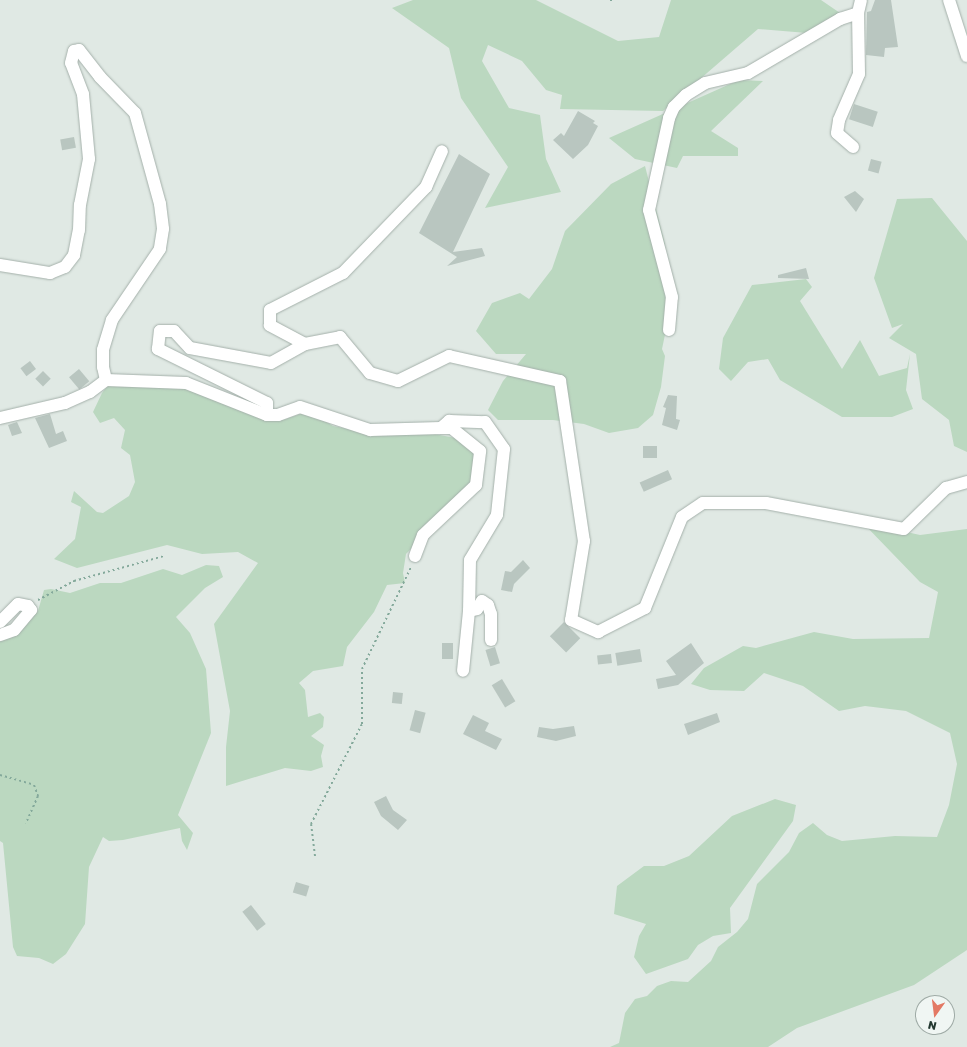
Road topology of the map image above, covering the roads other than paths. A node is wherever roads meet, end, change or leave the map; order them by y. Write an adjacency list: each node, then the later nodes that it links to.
1 (861, 0): 3 (street)
2 (949, 0): 4 (street)
3 (858, 13): 5 (street); 8 (street)
4 (967, 56)
5 (853, 147)
6 (442, 151): 9 (street)
7 (0, 265): 10 (street)
8 (669, 330)
9 (305, 344): 11 (street); 14 (street)
10 (106, 380): 11 (street); 12 (street)
11 (267, 415): 13 (street)
12 (0, 418)
13 (441, 428): 15 (street); 16 (street)
14 (967, 482)
15 (415, 556)
16 (469, 611): 19 (street); 20 (street)
17 (0, 622): 18 (street)
18 (0, 635)
19 (491, 640)
20 (463, 671)

